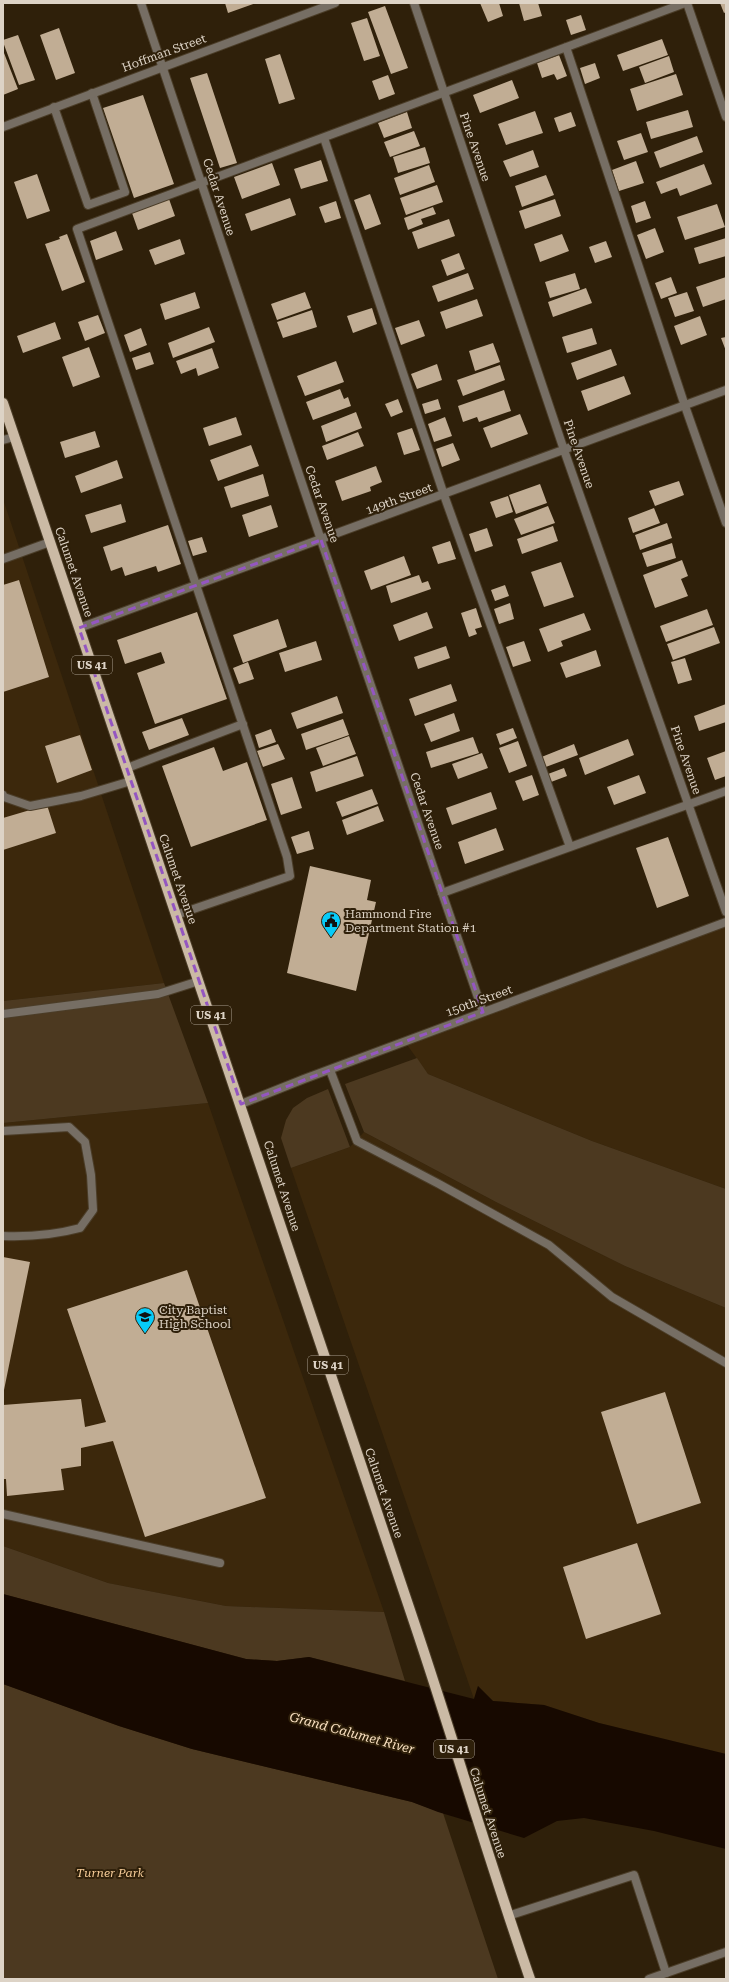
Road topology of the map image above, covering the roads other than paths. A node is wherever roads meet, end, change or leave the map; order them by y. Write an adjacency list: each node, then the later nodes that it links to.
1 (141, 3): 6 (street, Cedar Avenue)
2 (335, 3): 6 (street, Hoffman Street)
3 (414, 3): 8 (street, Pine Avenue)
4 (686, 3): 5 (street); 10 (street)
5 (566, 47): 8 (street); 16 (street)
6 (162, 66): 7 (street, Hoffman Street); 13 (street, Cedar Avenue)
7 (92, 93): 9 (street, Hoffman Street); 9 (street)
8 (444, 93): 12 (street); 19 (street, Pine Avenue)
9 (54, 107): 11 (street, Hoffman Street)
10 (726, 116)
11 (3, 127)
12 (324, 138): 13 (street); 20 (street)
13 (201, 183): 22 (street, Cedar Avenue); 25 (street)
14 (726, 390): 16 (street, 149th Street)
15 (3, 404): 17 (main road, Calumet Avenue / US 41)
16 (685, 406): 19 (street, 149th Street); 21 (street)
17 (14, 436): 18 (street); 23 (main road, Calumet Avenue / US 41)
18 (3, 440)
19 (564, 450): 20 (street, 149th Street); 32 (street, Pine Avenue)
20 (444, 495): 22 (street, 149th Street); 33 (street)
21 (726, 523)
22 (321, 540): 25 (street, 149th Street); 34 (street, Cedar Avenue)
23 (50, 542): 24 (street); 26 (main road, Calumet Avenue / US 41)
24 (3, 559)
25 (197, 585): 26 (street, 149th Street); 27 (street)
26 (79, 628): 28 (main road, Calumet Avenue / US 41)
27 (243, 724): 28 (street); 36 (street)
28 (127, 768): 29 (main road, Calumet Avenue / US 41)
29 (131, 781): 31 (street); 36 (main road, Calumet Avenue / US 41)
30 (726, 791): 32 (street)
31 (3, 795)
32 (689, 805): 33 (street); 35 (street, Pine Avenue)
33 (570, 848): 34 (street)
34 (442, 893): 39 (street, Cedar Avenue)
35 (726, 912)
36 (176, 915): 38 (main road, Calumet Avenue / US 41)
37 (726, 922): 39 (street, 150th Street)
38 (199, 981): 40 (street); 42 (main road, Calumet Avenue / US 41)
39 (483, 1012): 41 (street, 150th Street)
40 (3, 1014)
41 (330, 1070): 42 (street, 150th Street); 45 (street)
42 (241, 1104): 48 (main road, Calumet Avenue / US 41)
43 (3, 1131): 44 (street)
44 (3, 1236)
45 (726, 1363)
46 (3, 1514): 47 (street)
47 (220, 1563)
48 (508, 1916): 50 (street); 51 (main road, Calumet Avenue / US 41)
49 (726, 1952): 50 (street)
50 (666, 1974): 52 (street)
51 (530, 1979)
52 (650, 1979)

